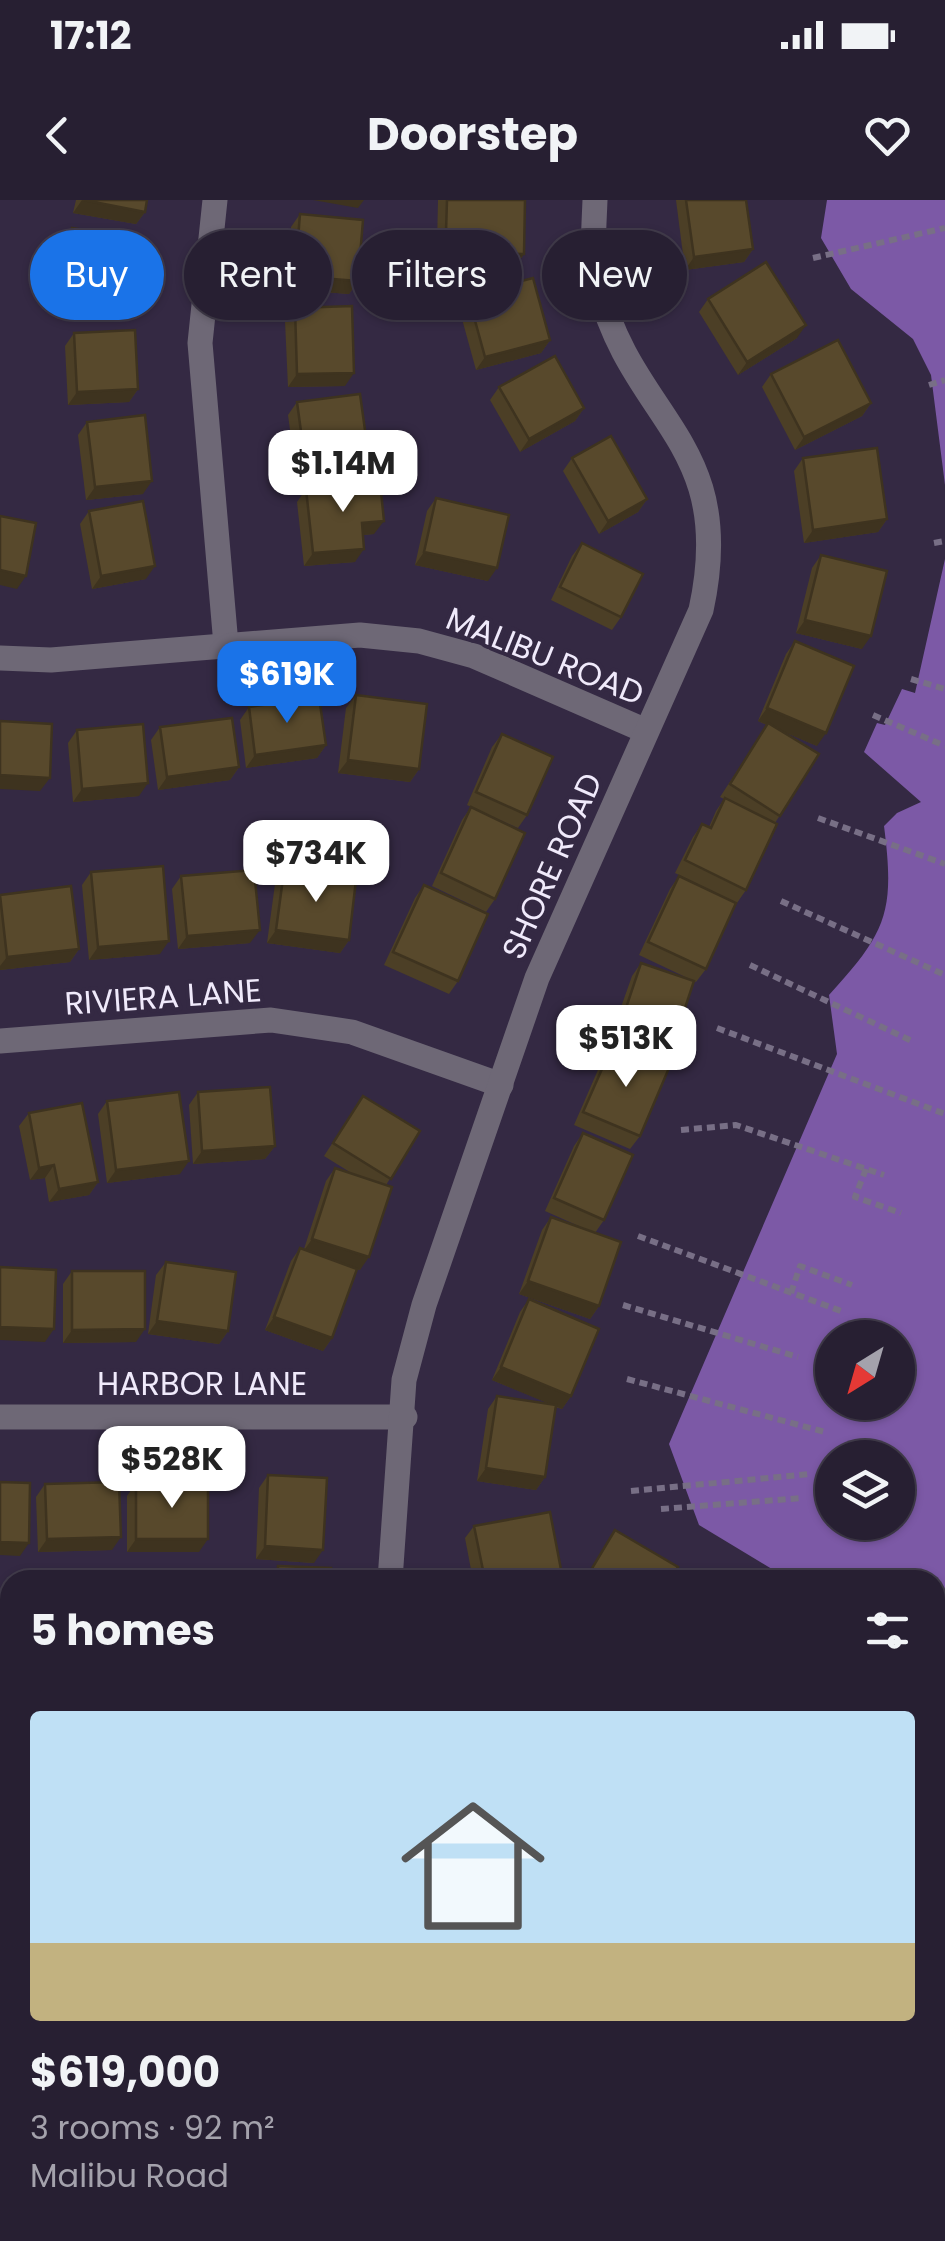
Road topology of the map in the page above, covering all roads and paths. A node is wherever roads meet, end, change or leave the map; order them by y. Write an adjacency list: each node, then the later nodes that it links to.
1 (215, 200): 9 (street)
2 (596, 200): 14 (street, SHORE ROAD)
3 (945, 228): 4 (path)
4 (813, 258)
5 (945, 380): 6 (path)
6 (929, 385)
7 (945, 541): 8 (path)
8 (934, 543)
9 (226, 645): 10 (street, MALIBU ROAD); 14 (street, MALIBU ROAD)
10 (0, 658)
11 (911, 679): 12 (path)
12 (945, 690)
13 (873, 715): 15 (path)
14 (646, 731): 24 (street, SHORE ROAD)
15 (945, 746)
16 (818, 818): 17 (path)
17 (945, 864)
18 (780, 901): 20 (path)
19 (750, 965): 23 (path)
20 (945, 974)
21 (717, 1028): 25 (path)
22 (0, 1041): 24 (street, RIVIERA LANE)
23 (914, 1042)
24 (501, 1085): 38 (street, SHORE ROAD)
25 (945, 1114)
26 (681, 1130): 27 (path)
27 (866, 1169): 28 (path); 29 (path)
28 (884, 1175)
29 (901, 1213)
30 (638, 1236): 32 (path)
31 (852, 1285): 32 (path)
32 (792, 1292): 34 (path)
33 (623, 1305): 35 (path)
34 (841, 1311)
35 (798, 1357)
36 (627, 1378): 39 (path)
37 (0, 1417): 38 (street, HARBOR LANE)
38 (405, 1417): 44 (street, SHORE ROAD)
39 (826, 1432)
40 (810, 1474): 41 (path)
41 (631, 1491)
42 (802, 1498): 43 (path)
43 (661, 1509)
44 (391, 1570)

